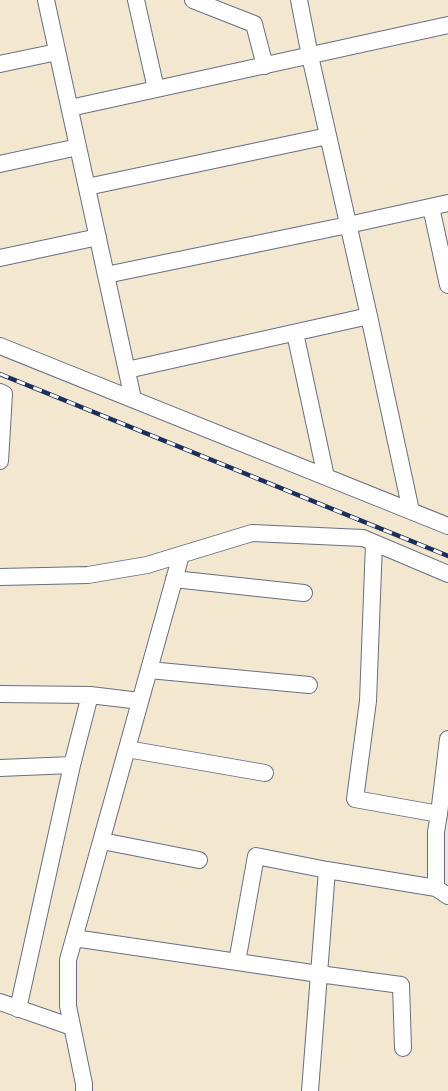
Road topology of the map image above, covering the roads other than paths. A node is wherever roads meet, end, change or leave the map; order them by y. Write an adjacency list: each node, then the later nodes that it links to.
1 (46, 0): 6 (street)
2 (136, 0): 10 (street)
3 (193, 0): 9 (street)
4 (299, 0): 7 (street)
5 (448, 25): 7 (street)
6 (57, 52): 8 (street); 11 (street)
7 (310, 56): 9 (street); 12 (street)
8 (0, 64)
9 (265, 66): 10 (street)
10 (156, 89): 11 (street)
11 (70, 108): 13 (street)
12 (328, 136): 15 (street); 18 (street)
13 (78, 147): 14 (street); 15 (street)
14 (0, 164)
15 (87, 187): 19 (street)
16 (448, 203): 17 (street)
17 (431, 207): 18 (street); 22 (street)
18 (348, 225): 21 (street); 23 (street)
19 (98, 237): 20 (street); 21 (street)
20 (0, 258)
21 (106, 276): 26 (street)
22 (448, 285)
23 (369, 316): 24 (street); 32 (street)
24 (295, 333): 26 (street); 31 (street)
25 (0, 346): 28 (street)
26 (127, 370): 28 (street)
27 (0, 392): 29 (street)
28 (133, 399): 31 (street)
29 (0, 444): 30 (street)
30 (0, 461)
31 (326, 477): 32 (street)
32 (411, 511): 33 (street)
33 (448, 526)
34 (374, 543): 35 (street); 36 (street); 50 (street)
35 (181, 555): 37 (street); 38 (street)
36 (448, 574)
37 (0, 577)
38 (174, 579): 39 (street); 40 (street)
39 (304, 593)
40 (149, 670): 41 (street); 44 (street)
41 (309, 686)
42 (0, 694): 43 (street)
43 (90, 695): 44 (street); 47 (street)
44 (140, 701): 46 (street)
45 (448, 739): 50 (street)
46 (127, 749): 49 (street); 51 (street)
47 (72, 765): 48 (street); 59 (street)
48 (0, 768)
49 (265, 773)
50 (439, 814): 54 (street)
51 (102, 841): 52 (street); 55 (street)
52 (199, 860)
53 (327, 870): 54 (street); 56 (street); 57 (street)
54 (442, 892)
55 (74, 938): 56 (street); 60 (street)
56 (237, 962): 57 (street)
57 (319, 974): 61 (street); 63 (street)
58 (0, 1002): 59 (street)
59 (18, 1009): 60 (street)
60 (72, 1027): 62 (street)
61 (403, 1048)
62 (84, 1091)
63 (310, 1091)

